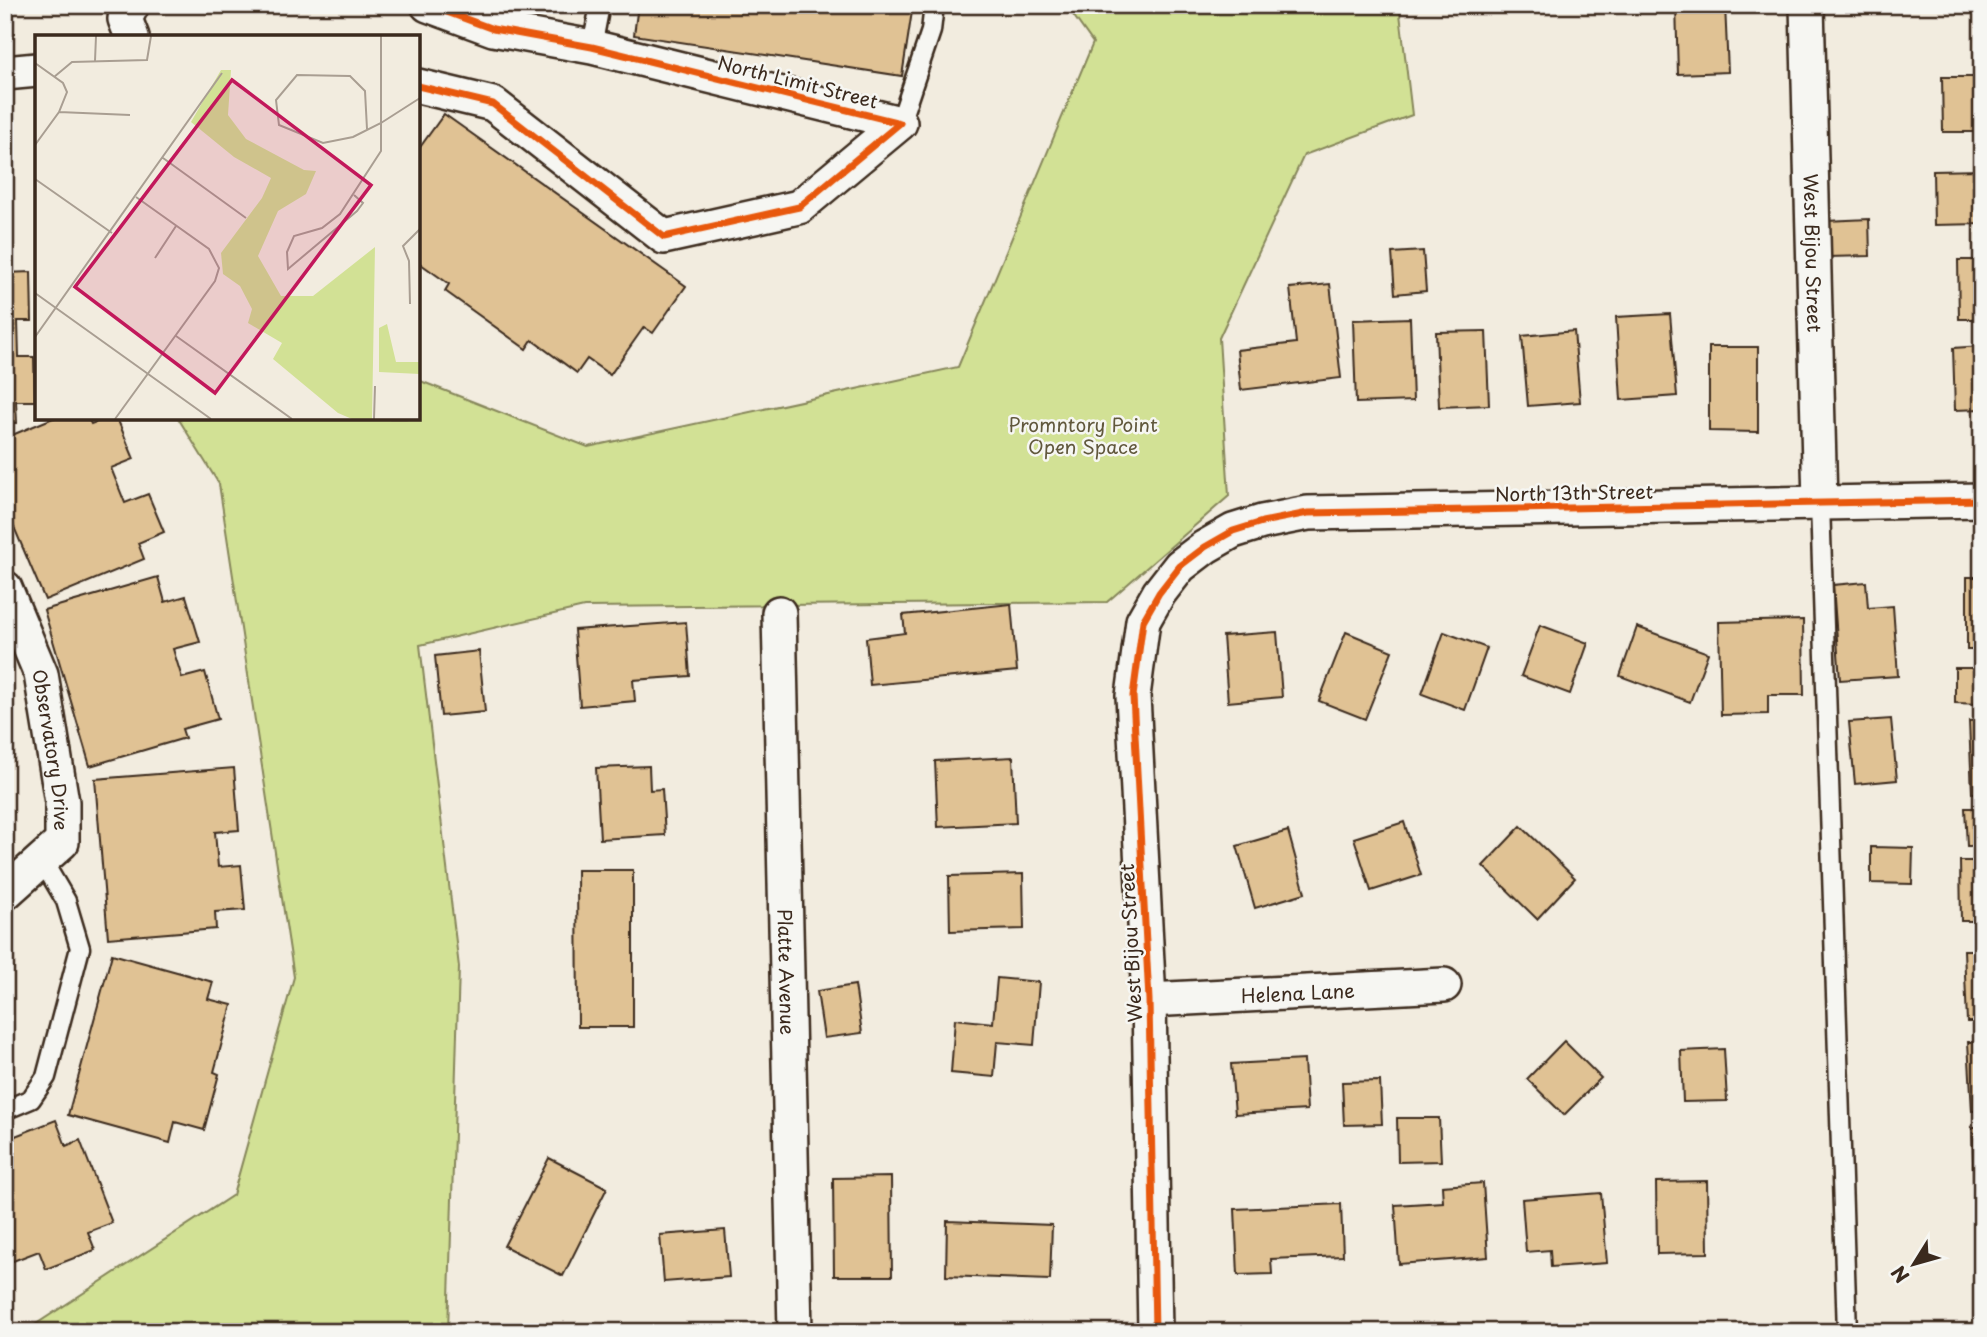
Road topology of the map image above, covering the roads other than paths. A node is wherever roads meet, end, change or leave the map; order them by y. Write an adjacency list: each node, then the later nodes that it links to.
1 (132, 5): 6 (street)
2 (428, 5): 7 (street, North Limit Street)
3 (600, 5): 7 (lane)
4 (934, 5): 11 (lane)
5 (1807, 5): 13 (street, West Bijou Street)
6 (131, 35)
7 (592, 47): 11 (street, North Limit Street)
8 (35, 70): 9 (street)
9 (5, 73)
10 (420, 86): 11 (street, North Limit Street)
11 (900, 123)
12 (1982, 500): 13 (street, North 13th Street)
13 (1820, 503): 14 (street, North 13th Street); 24 (lane)
14 (1181, 566): 20 (street, West Bijou Street)
15 (5, 588): 17 (street, Observatory Drive)
16 (779, 613): 22 (street, Platte Avenue)
17 (42, 860): 18 (street, Observatory Drive); 21 (lane)
18 (5, 893)
19 (1444, 985): 20 (street, Helena Lane)
20 (1149, 1000): 23 (street, West Bijou Street)
21 (5, 1106)
22 (795, 1332)
23 (1155, 1332)
24 (1847, 1332)

